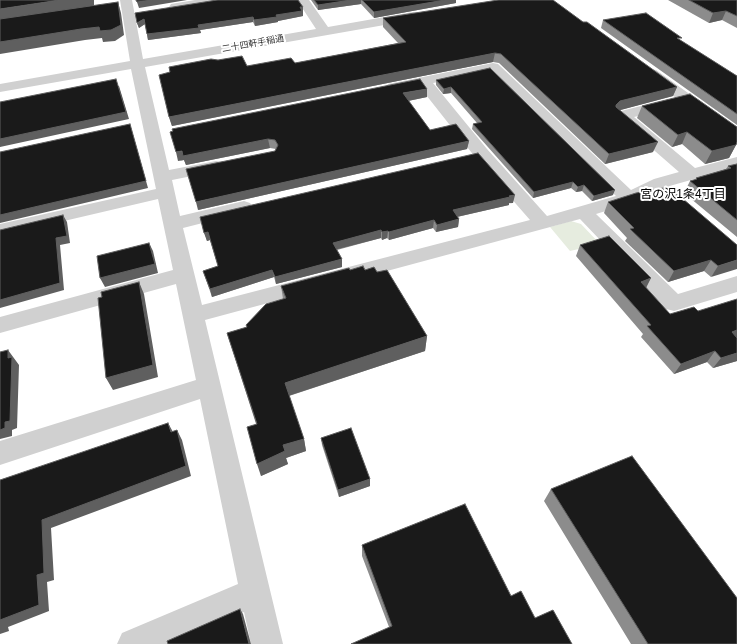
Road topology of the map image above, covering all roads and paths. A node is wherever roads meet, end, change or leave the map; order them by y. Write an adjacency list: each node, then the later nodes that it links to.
1 (217, 0): 4 (street)
2 (303, 0): 6 (street)
3 (128, 8): 7 (street)
4 (165, 9)
5 (425, 9): 6 (street, 二十四軒手稲通)
6 (321, 28): 7 (street, 二十四軒手稲通)
7 (136, 59): 9 (street, 二十四軒手稲通); 11 (street, 二十四軒手稲通); 19 (street)
8 (638, 63): 13 (street)
9 (0, 76)
10 (423, 81): 12 (street); 20 (street); 24 (street)
11 (0, 88)
12 (376, 90)
13 (688, 99): 14 (street); 17 (street)
14 (737, 135)
15 (232, 162): 19 (street)
16 (737, 162): 17 (street)
17 (691, 174): 18 (street)
18 (660, 183): 20 (street); 21 (street)
19 (164, 184): 25 (street); 26 (street)
20 (629, 198): 23 (street)
21 (678, 198)
22 (258, 204): 25 (street)
23 (583, 211): 24 (street); 28 (street)
24 (543, 223): 29 (street)
25 (173, 224): 27 (street)
26 (0, 230)
27 (184, 274): 29 (street); 30 (street)
28 (737, 284)
29 (194, 315): 31 (street)
30 (0, 325)
31 (209, 386): 32 (street); 33 (street)
32 (0, 453)
33 (255, 592): 34 (street); 35 (street)
34 (133, 644)
35 (267, 644)

